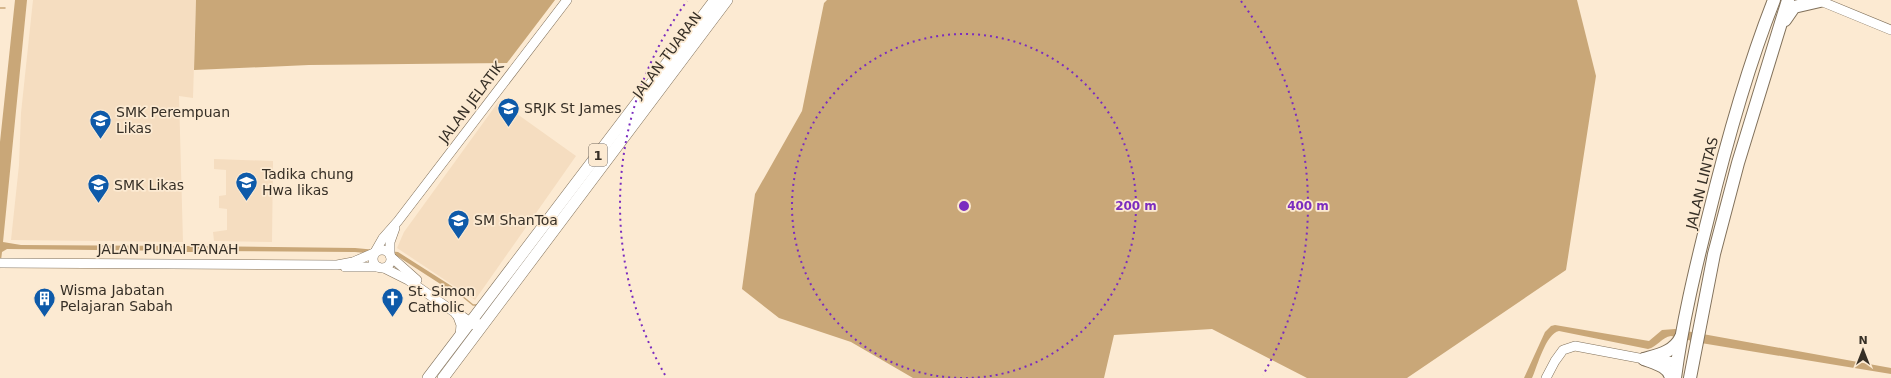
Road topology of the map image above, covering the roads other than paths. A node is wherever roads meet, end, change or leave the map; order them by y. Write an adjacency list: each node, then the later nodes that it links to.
1 (567, 0): 13 (street, JALAN JELATIK)
2 (715, 0): 12 (main road, JALAN TUARAN / 1)
3 (727, 0): 11 (main road, JALAN TUARAN / 1)
4 (1774, 0): 10 (highway, JALAN LINTAS)
5 (1777, 0): 10 (highway)
6 (1788, 0): 9 (highway, JALAN LINTAS)
7 (1819, 0): 8 (street); 9 (highway)
8 (1891, 30)
9 (1777, 33): 32 (highway, JALAN LINTAS)
10 (1759, 41): 23 (highway, JALAN LINTAS)
11 (663, 86): 12 (main road); 19 (main road, JALAN TUARAN / 1)
12 (635, 106): 20 (main road, JALAN TUARAN / 1)
13 (398, 221): 14 (street, JALAN JELATIK); 15 (street, JALAN JELATIK)
14 (375, 253): 15 (street); 17 (street); 18 (street)
15 (390, 256): 18 (street); 20 (street)
16 (2, 263): 17 (street, JALAN PUNAI TANAH)
17 (337, 265): 18 (street)
18 (381, 267): 21 (street)
19 (517, 278): 22 (main road); 28 (main road, JALAN TUARAN / 1)
20 (481, 310): 22 (main road, JALAN TUARAN / 1)
21 (458, 314): 22 (main road); 24 (street)
22 (470, 323): 24 (main road, JALAN TUARAN / 1)
23 (1682, 334): 25 (highway); 26 (highway, JALAN LINTAS)
24 (459, 338): 27 (main road, JALAN TUARAN / 1)
25 (1644, 359): 26 (street); 29 (street); 30 (highway)
26 (1677, 362): 31 (highway, JALAN LINTAS); 32 (highway)
27 (428, 378)
28 (443, 378)
29 (1546, 378)
30 (1671, 378)
31 (1675, 378)
32 (1689, 378)

